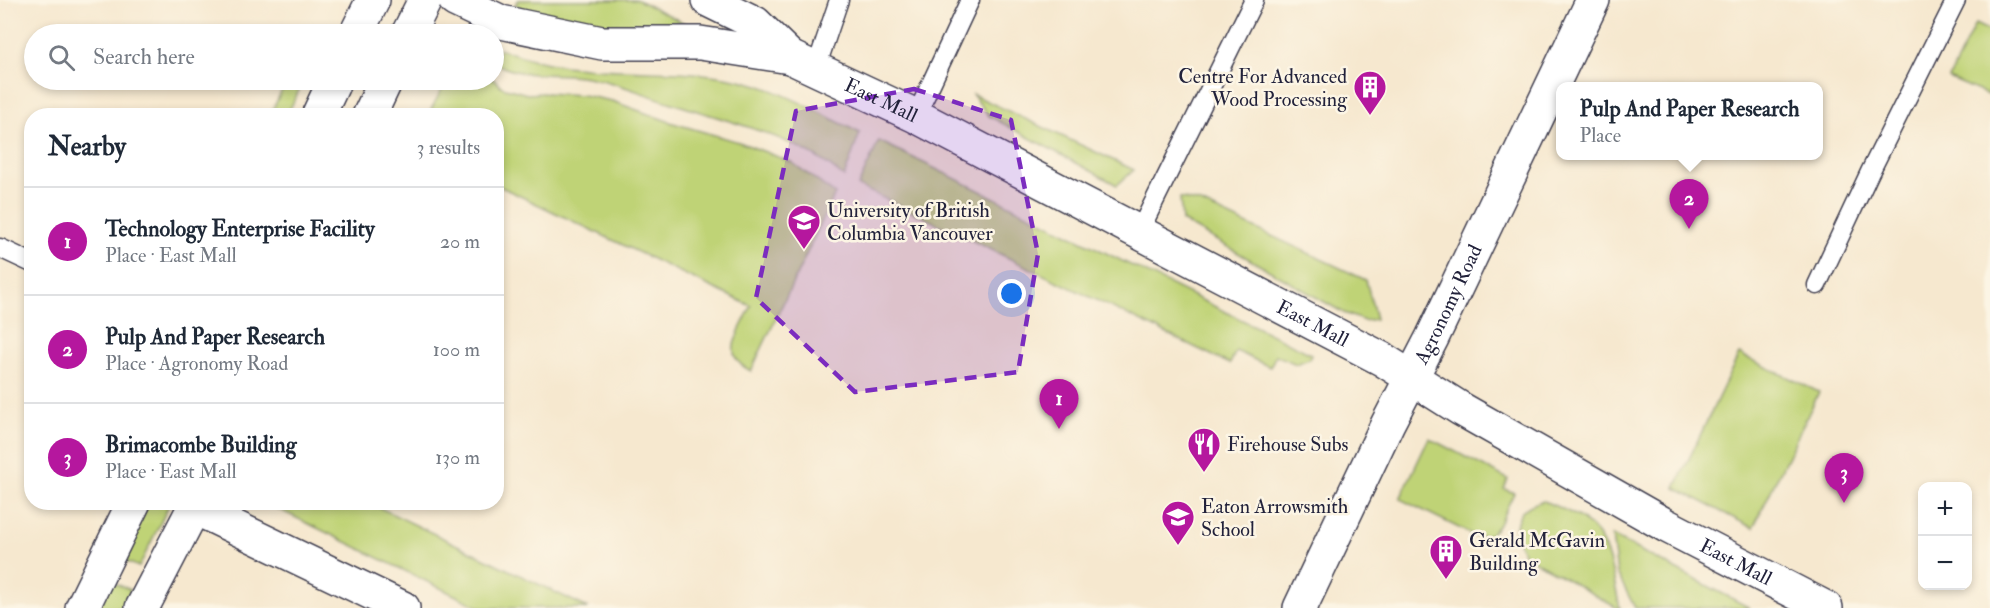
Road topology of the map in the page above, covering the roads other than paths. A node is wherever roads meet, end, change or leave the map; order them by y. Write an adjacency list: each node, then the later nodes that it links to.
1 (373, 0): 10 (street)
2 (425, 0): 11 (street)
3 (456, 0): 12 (street, East Mall)
4 (708, 0): 12 (street, East Mall)
5 (839, 0): 12 (lane)
6 (970, 0): 17 (lane)
7 (1254, 0): 18 (lane)
8 (1593, 0): 22 (street, Agronomy Road)
9 (1956, 0): 21 (lane)
10 (361, 24)
11 (413, 24)
12 (803, 62): 17 (street, East Mall)
13 (330, 90): 15 (street)
14 (381, 90): 16 (street)
15 (322, 108)
16 (373, 108)
17 (916, 116): 18 (street, East Mall)
18 (1140, 232): 22 (street, East Mall)
19 (0, 248): 20 (lane)
20 (24, 260)
21 (1817, 285)
22 (1412, 378): 29 (street, Agronomy Road); 30 (street, East Mall)
23 (130, 510): 26 (street)
24 (193, 510): 27 (street)
25 (206, 510): 28 (street)
26 (82, 608)
27 (142, 608)
28 (403, 608)
29 (1300, 608)
30 (1826, 608)

